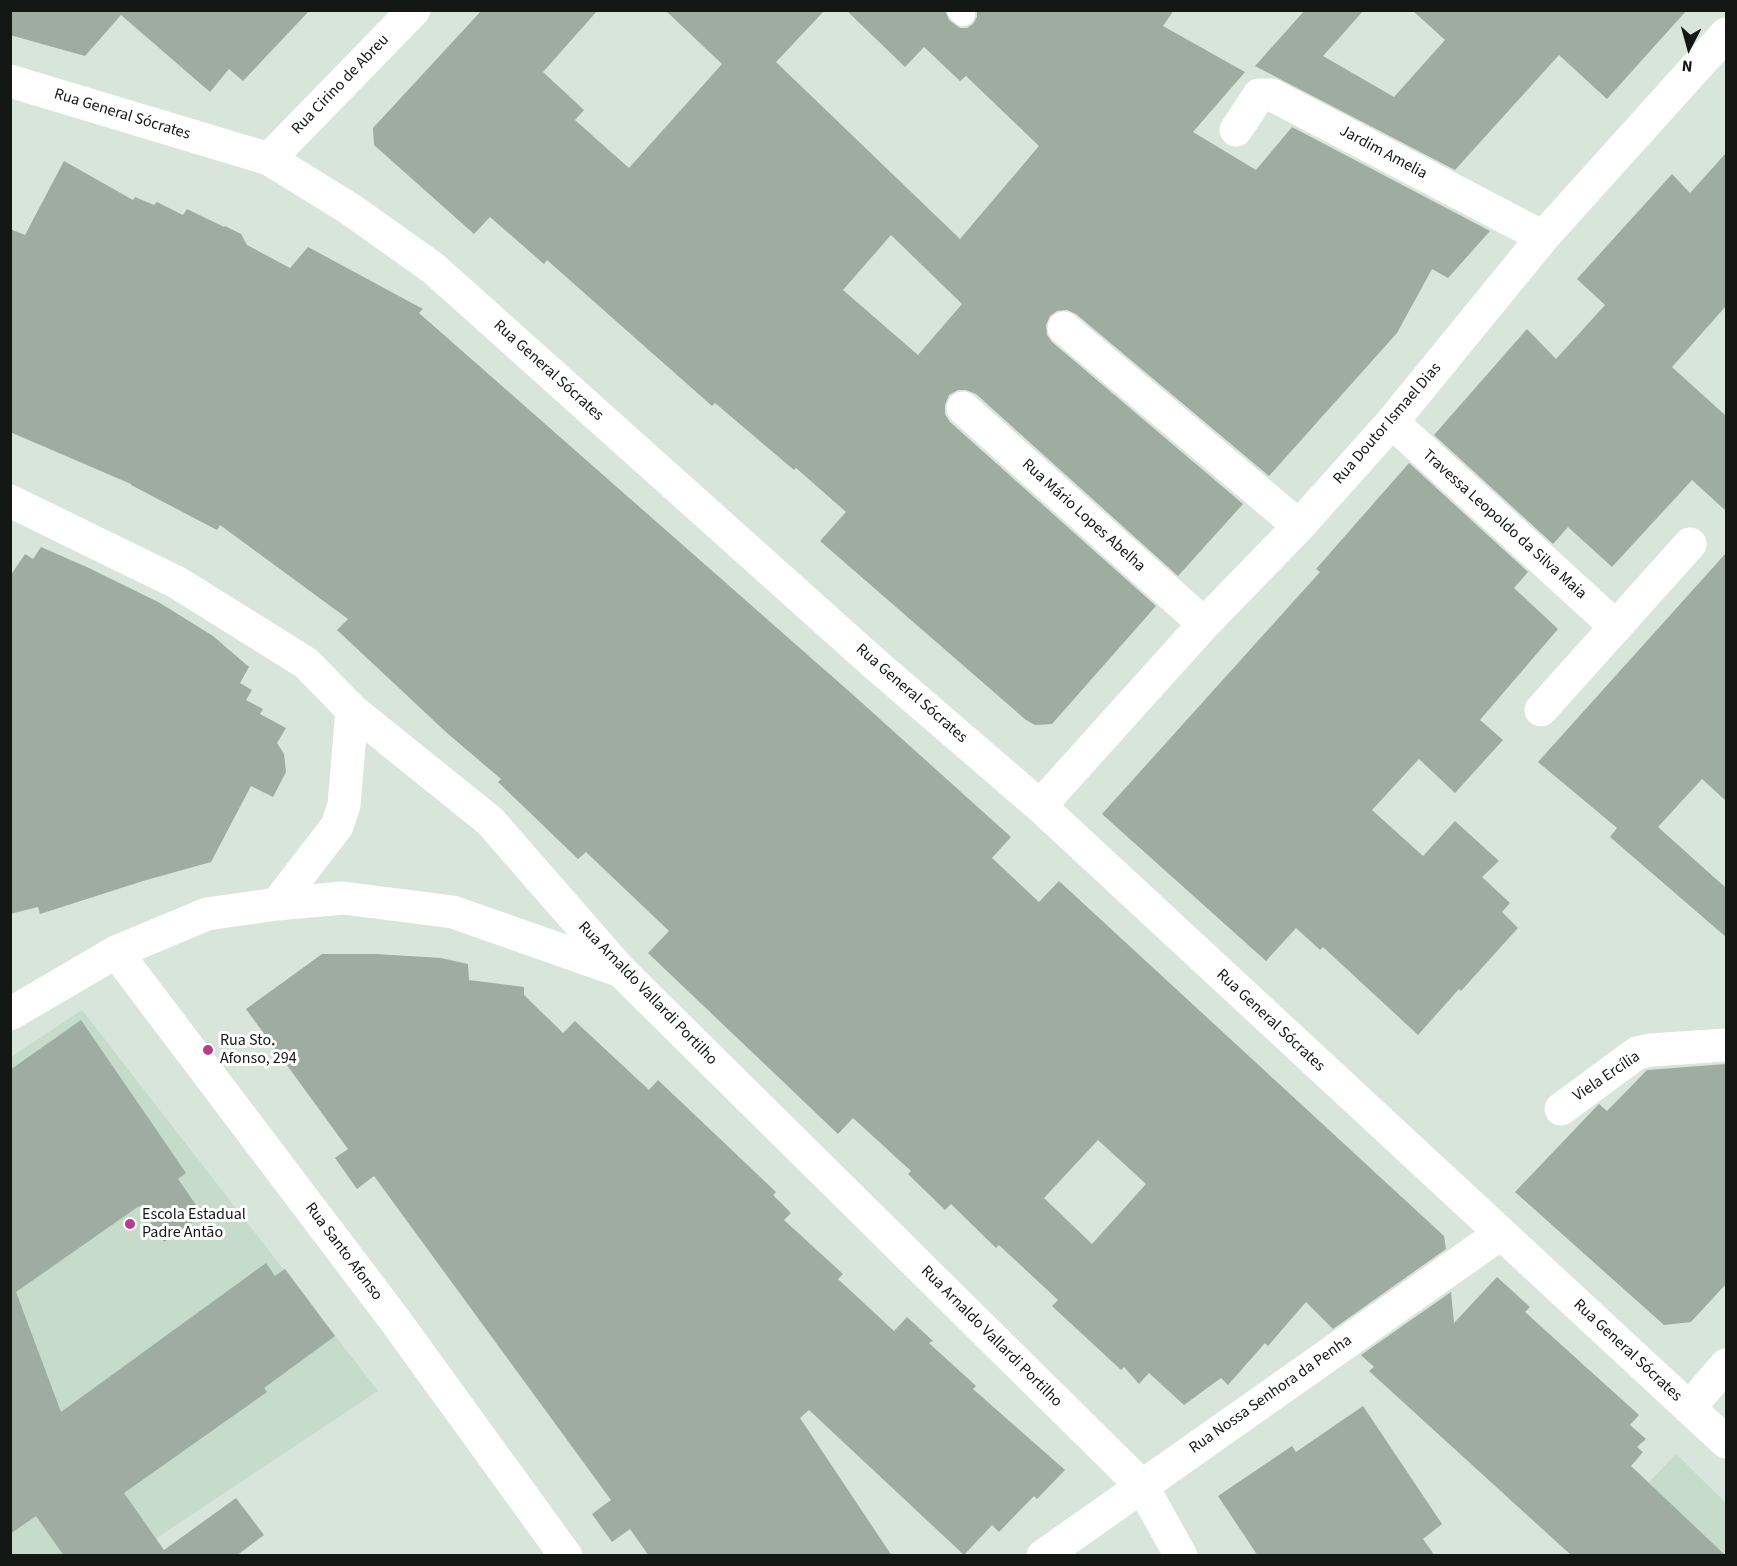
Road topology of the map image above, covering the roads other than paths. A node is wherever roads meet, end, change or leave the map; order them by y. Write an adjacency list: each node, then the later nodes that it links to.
1 (414, 10): 5 (street, Rua Cirino de Abreu)
2 (1726, 34): 6 (street, Rua Doutor Ismael Dias)
3 (10, 81): 5 (street, Rua General Sócrates)
4 (1236, 130): 6 (street, Jardim Amelia)
5 (268, 159): 17 (street, Rua General Sócrates)
6 (1543, 237): 9 (street, Rua Doutor Ismael Dias)
7 (1064, 328): 11 (street)
8 (963, 408): 13 (street, Rua Mário Lopes Abelha)
9 (1392, 422): 11 (street, Rua Doutor Ismael Dias); 14 (street, Travessa Leopoldo da Silva Maia)
10 (10, 501): 15 (street, Rua Arnaldo Vallardi Portilho)
11 (1299, 526): 13 (street, Rua Doutor Ismael Dias)
12 (1690, 544): 14 (street)
13 (1204, 624): 17 (street, Rua Doutor Ismael Dias)
14 (1616, 627): 16 (street)
15 (352, 710): 18 (street); 20 (street, Rua Arnaldo Vallardi Portilho)
16 (1541, 711)
17 (1040, 806): 24 (street, Rua General Sócrates)
18 (277, 904): 19 (street); 20 (street)
19 (116, 952): 21 (street); 29 (street, Rua Santo Afonso)
20 (620, 970): 28 (street, Rua Arnaldo Vallardi Portilho)
21 (10, 1014)
22 (1726, 1045): 23 (street, Viela Ercília)
23 (1562, 1109)
24 (1500, 1234): 26 (street, Rua General Sócrates); 28 (street, Rua Nossa Senhora da Penha)
25 (1726, 1365): 26 (street)
26 (1689, 1408): 27 (street, Rua General Sócrates)
27 (1726, 1442)
28 (1142, 1486): 30 (street, Rua Nossa Senhora da Penha); 31 (street, Rua Arnaldo Vallardi Portilho)
29 (566, 1556)
30 (1042, 1556)
31 (1181, 1556)

